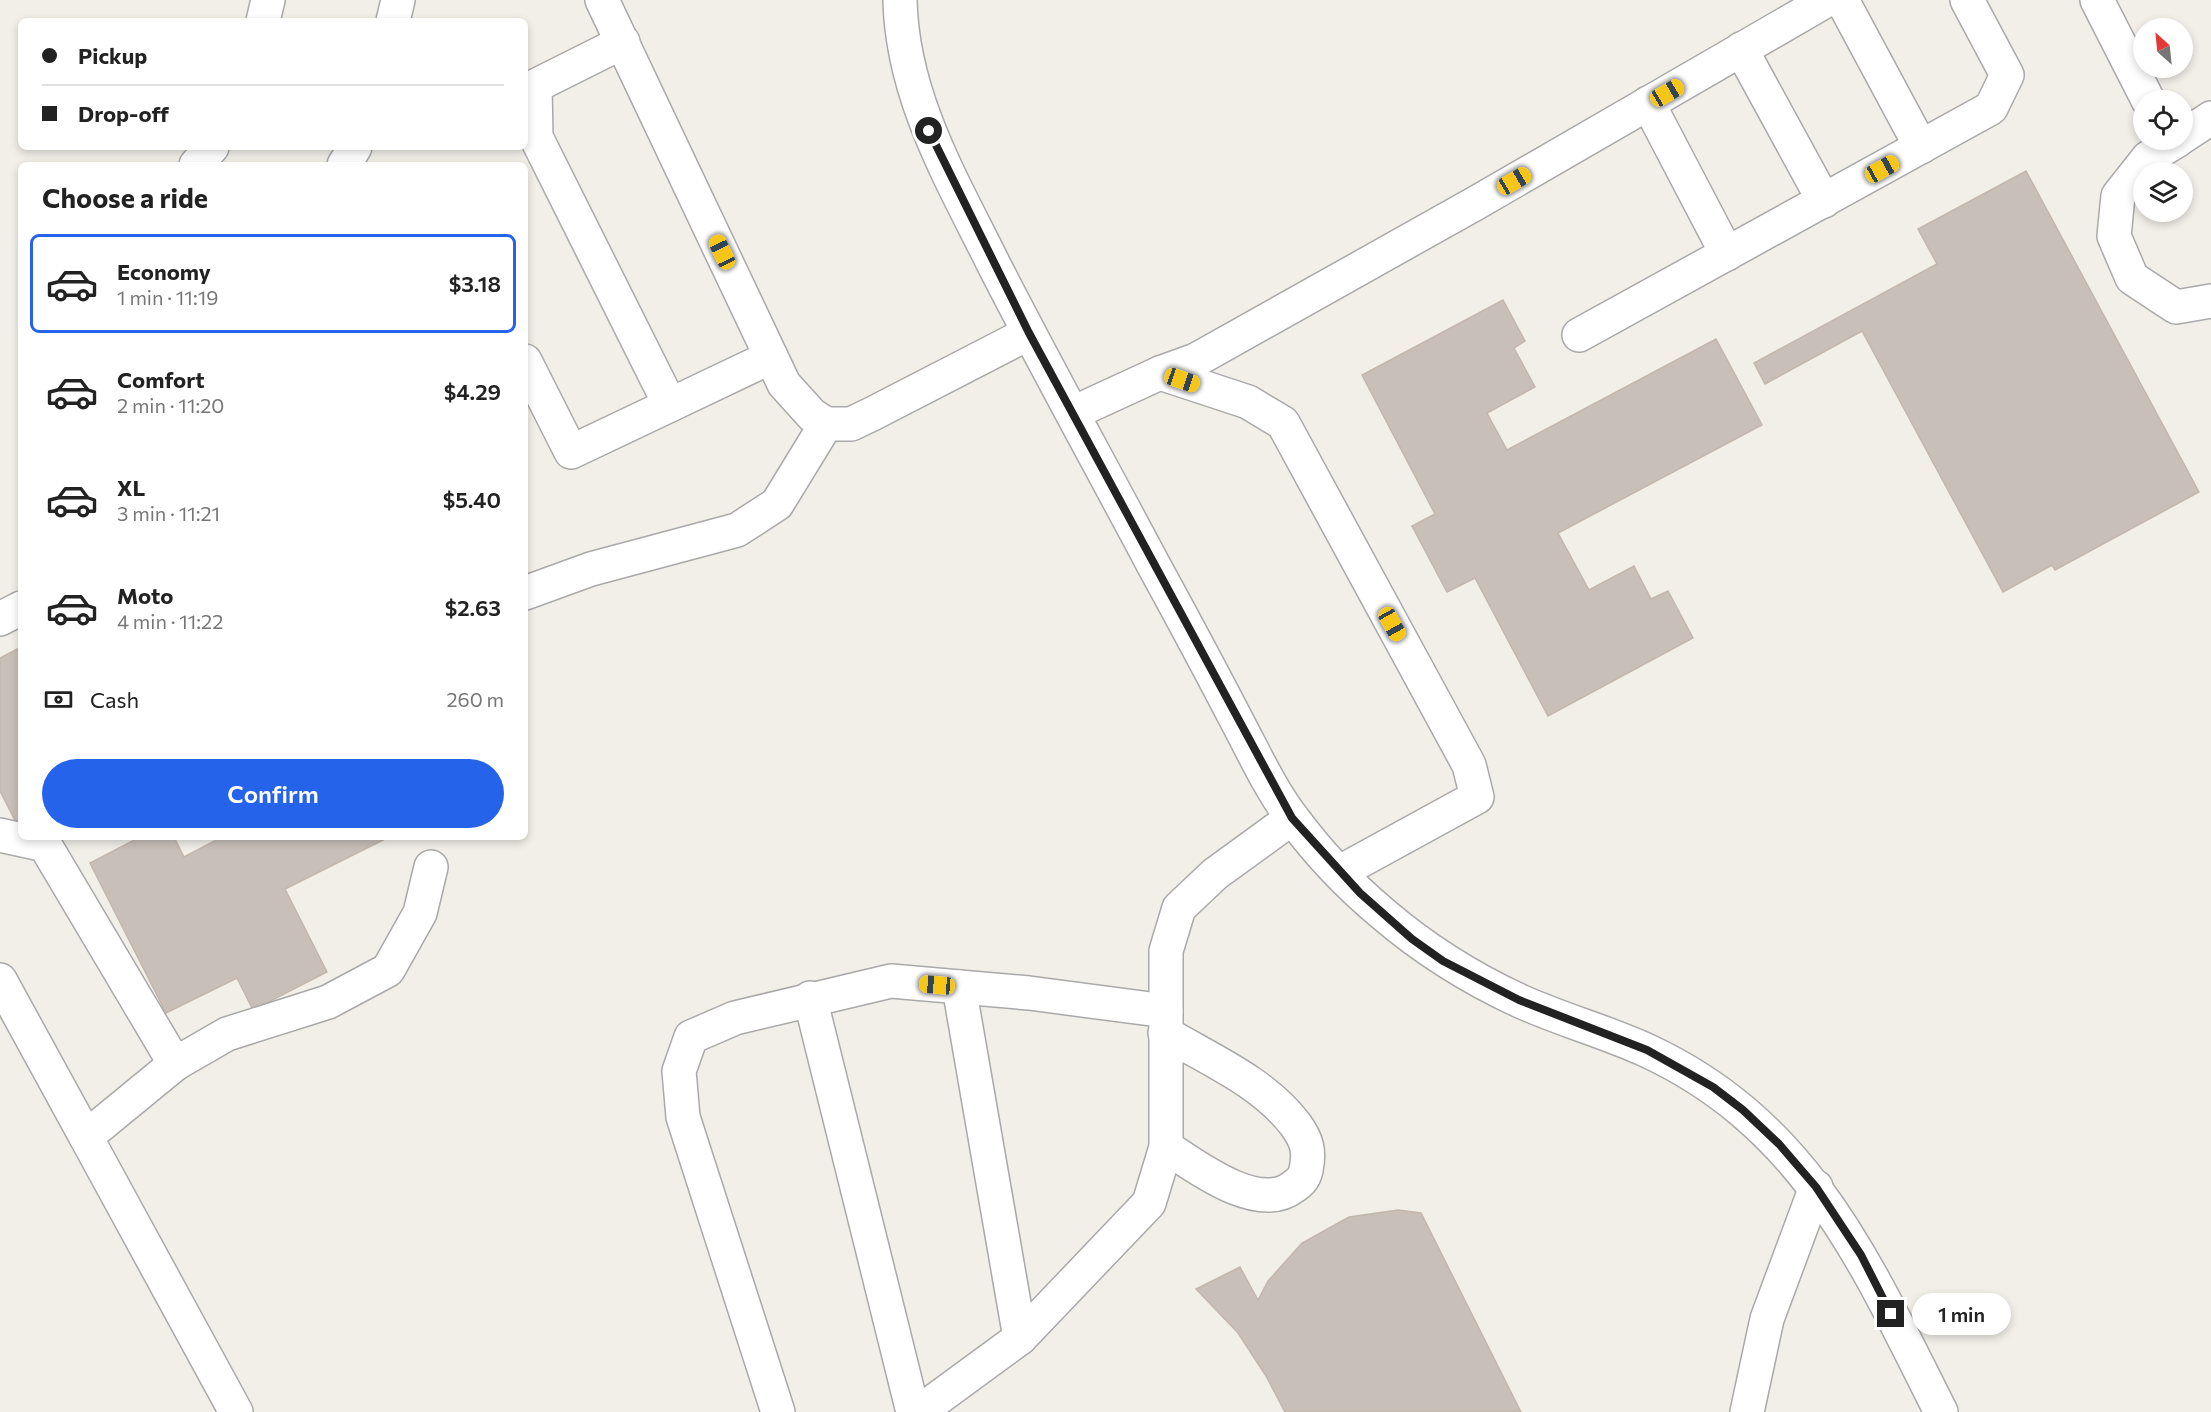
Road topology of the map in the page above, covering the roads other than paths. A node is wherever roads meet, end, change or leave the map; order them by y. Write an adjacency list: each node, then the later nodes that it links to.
1 (268, 0): 9 (street)
2 (398, 0): 10 (street)
3 (602, 0): 11 (street)
4 (900, 0): 23 (street)
5 (1827, 0): 12 (street)
6 (1842, 0): 15 (street)
7 (1966, 0): 15 (street)
8 (2097, 0): 13 (street)
9 (264, 18)
10 (394, 18)
11 (623, 42): 18 (street); 25 (street)
12 (1741, 50): 14 (street); 20 (street)
13 (2143, 90)
14 (1648, 103): 21 (street); 27 (street)
15 (1921, 147): 20 (street)
16 (209, 150): 19 (street)
17 (2162, 150): 22 (street)
18 (530, 151): 28 (street)
19 (199, 162)
20 (1824, 201): 21 (street)
21 (1727, 254): 24 (street)
22 (2211, 301)
23 (1029, 333): 29 (street); 30 (street)
24 (1580, 335)
25 (771, 357): 28 (street); 30 (street)
26 (528, 367): 28 (street)
27 (1160, 373): 29 (street); 40 (street)
28 (670, 405)
29 (1073, 413): 34 (street)
30 (826, 424): 31 (street)
31 (528, 592)
32 (18, 610): 33 (street)
33 (0, 619)
34 (1292, 818): 40 (street); 44 (street)
35 (0, 835): 36 (street)
36 (18, 837)
37 (51, 841): 38 (street); 45 (street)
38 (0, 862)
39 (431, 867): 45 (street)
40 (1340, 872): 48 (street)
41 (0, 980): 46 (street)
42 (959, 987): 43 (street); 44 (street); 49 (street)
43 (810, 998): 51 (street); 52 (street)
44 (1165, 1022): 47 (street); 47 (street)
45 (176, 1064): 46 (street)
46 (86, 1137): 50 (street)
47 (1166, 1147): 49 (street)
48 (1816, 1187): 54 (street); 55 (street)
49 (1020, 1338): 53 (street)
50 (236, 1412)
51 (778, 1412)
52 (913, 1412)
53 (919, 1412)
54 (1747, 1412)
55 (1941, 1412)

